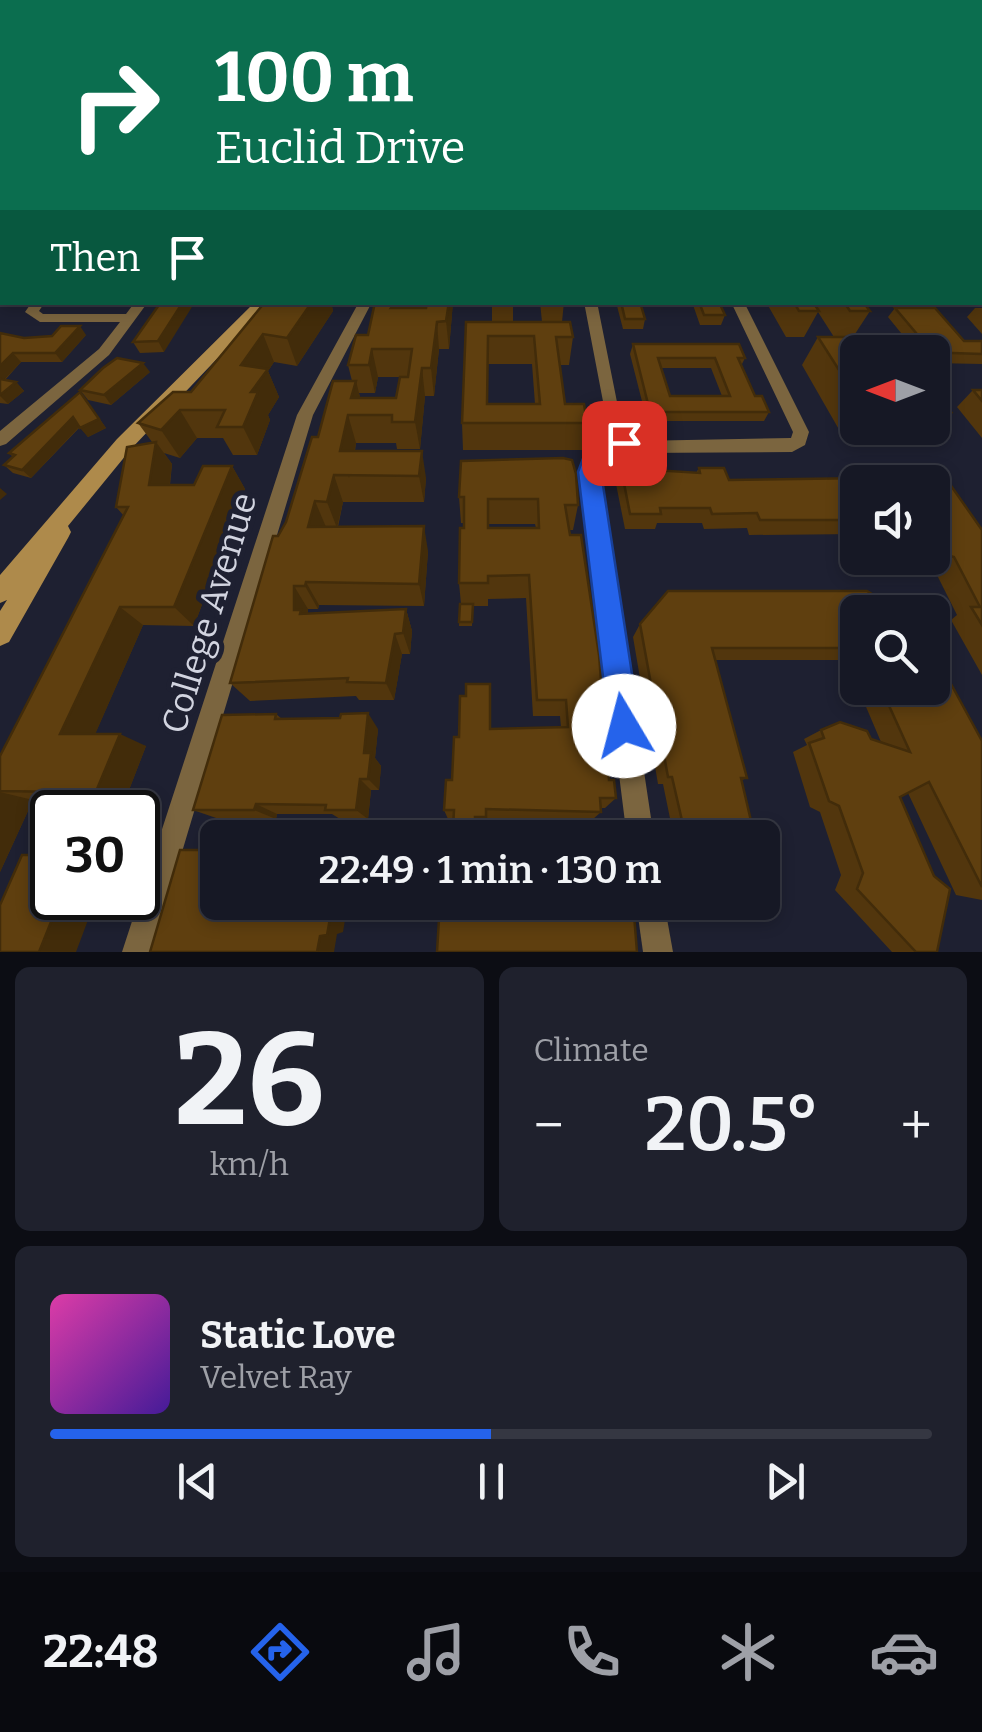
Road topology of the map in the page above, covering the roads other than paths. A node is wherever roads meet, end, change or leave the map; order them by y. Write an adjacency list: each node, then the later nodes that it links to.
1 (38, 305): 7 (street)
2 (140, 305): 7 (street)
3 (261, 305): 10 (main road)
4 (364, 305): 15 (street, College Avenue)
5 (591, 305): 9 (street)
6 (738, 305): 9 (street)
7 (131, 318): 8 (street)
8 (2, 436)
9 (620, 439): 13 (street)
10 (75, 504): 11 (main road); 12 (main road)
11 (0, 592)
12 (0, 634)
13 (638, 820)
14 (653, 920): 16 (street)
15 (137, 952)
16 (658, 952)

